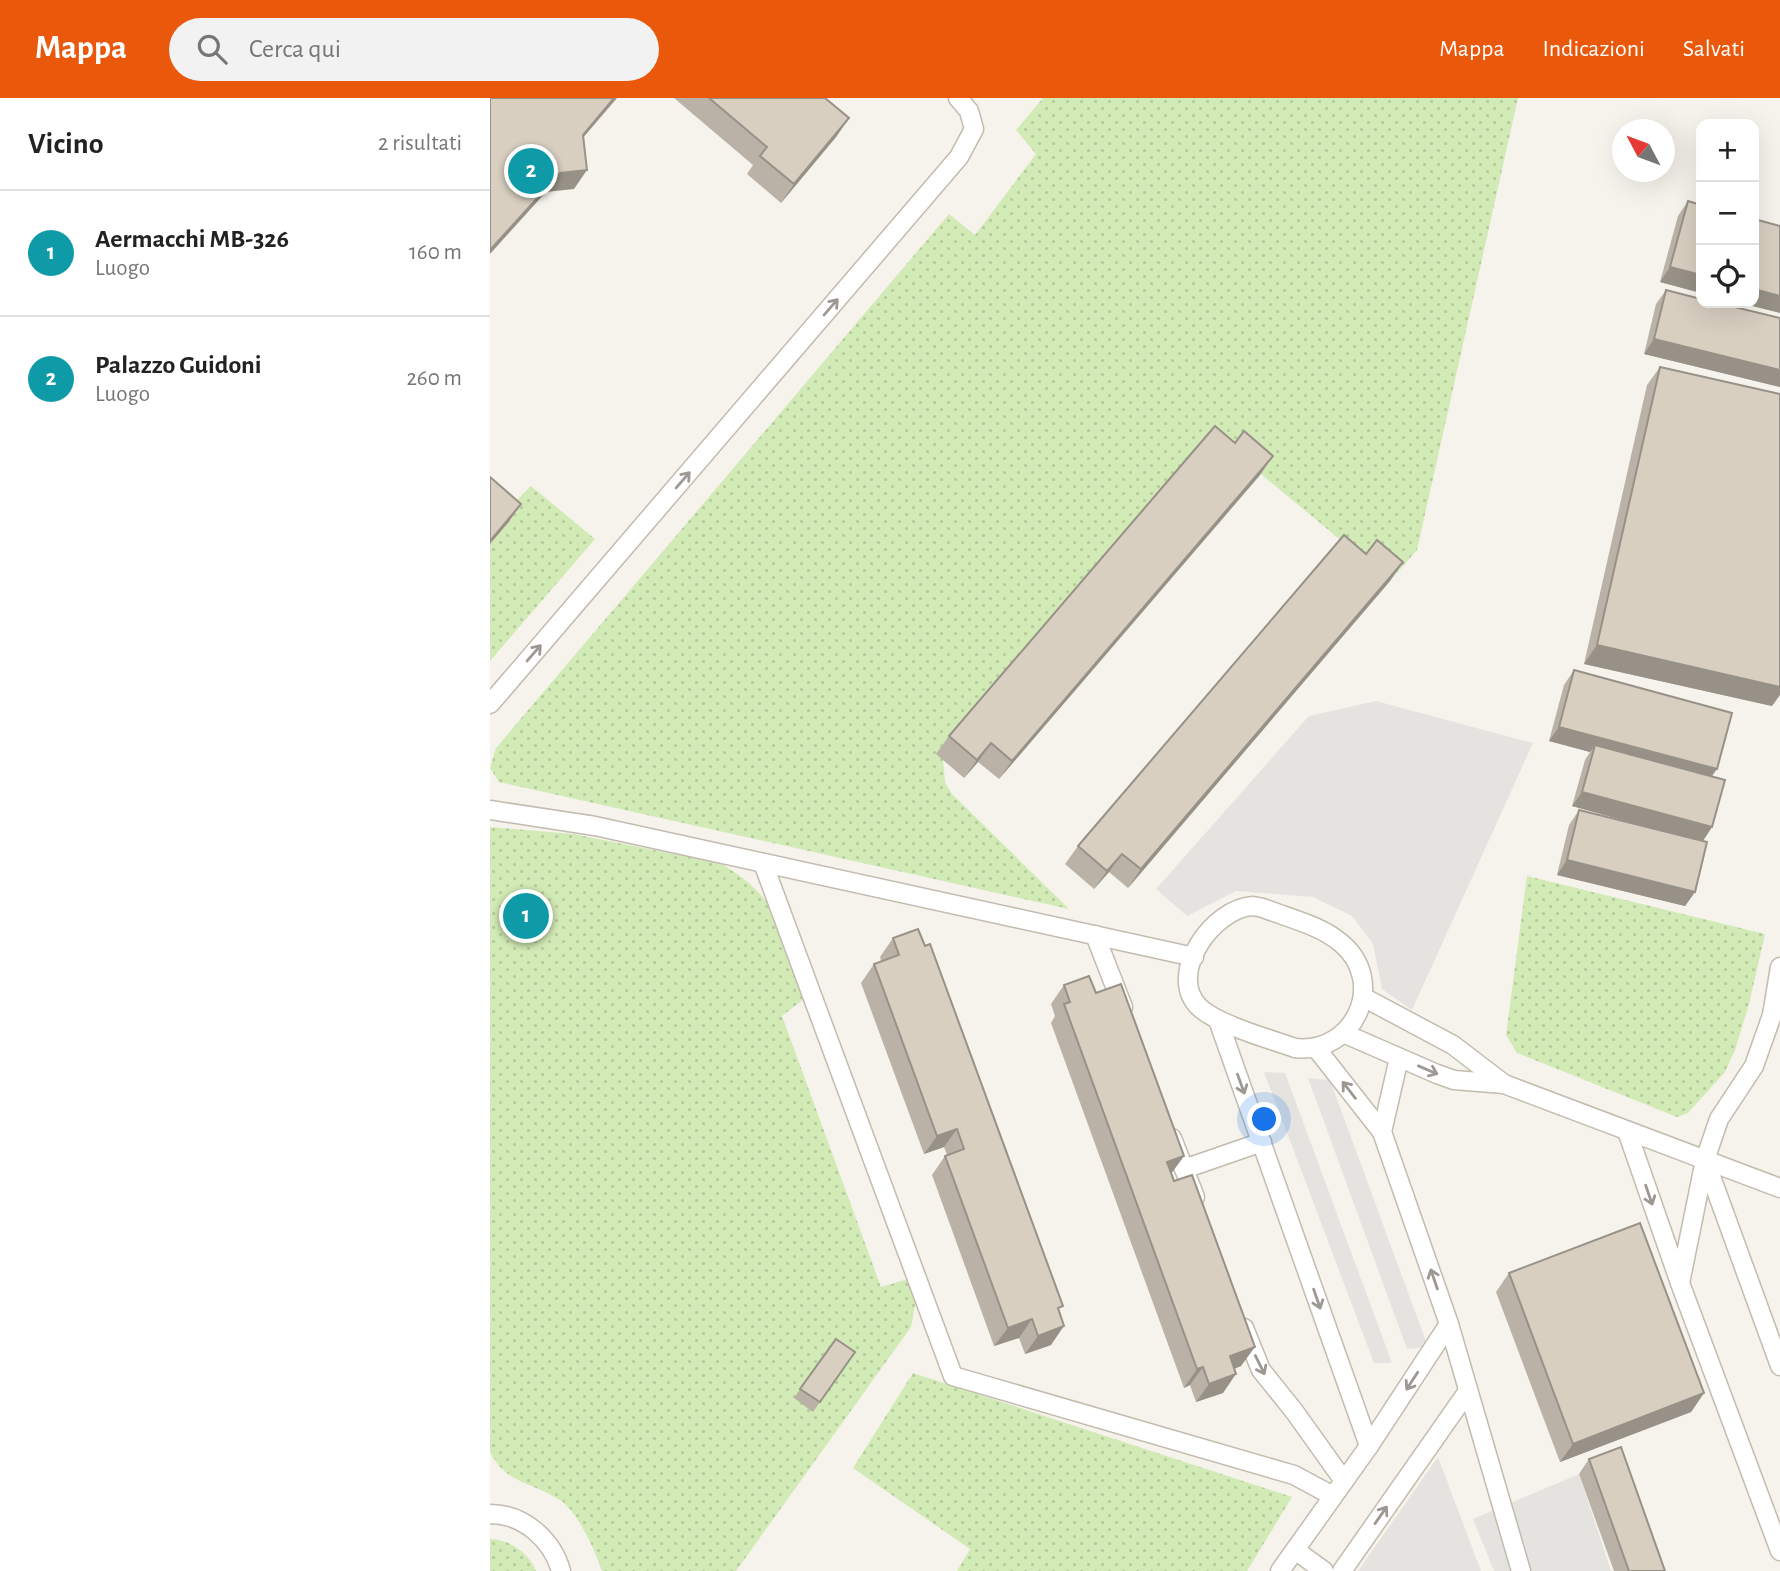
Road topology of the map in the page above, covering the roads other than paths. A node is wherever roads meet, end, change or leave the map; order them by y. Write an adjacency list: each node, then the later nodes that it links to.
1 (958, 98): 2 (lane, one-way to 1)
2 (490, 704)
3 (490, 810): 4 (lane)
4 (763, 863): 5 (lane); 30 (lane)
5 (1095, 935): 6 (lane); 10 (lane)
6 (1194, 957): 8 (lane); 9 (lane)
7 (1780, 967): 19 (lane)
8 (1363, 997): 11 (lane); 14 (lane)
9 (1218, 1020): 12 (lane); 18 (lane, one-way to 18)
10 (1130, 1026)
11 (1343, 1033): 12 (lane); 13 (lane)
12 (1316, 1048): 17 (lane, one-way to 12)
13 (1399, 1058): 14 (lane, one-way to 14); 17 (lane)
14 (1504, 1084): 16 (lane)
15 (1164, 1117): 20 (lane)
16 (1627, 1130): 19 (lane); 23 (lane, one-way to 23)
17 (1382, 1132): 25 (lane, one-way to 17)
18 (1262, 1142): 20 (lane); 28 (lane, one-way to 28)
19 (1705, 1160): 21 (lane); 23 (lane); 26 (lane)
20 (1184, 1169): 22 (lane)
21 (1780, 1188)
22 (1203, 1219)
23 (1680, 1283): 33 (lane)
24 (1237, 1307): 29 (lane, one-way to 29)
25 (1449, 1324): 27 (lane); 28 (lane, one-way to 28)
26 (1780, 1366)
27 (1468, 1391): 37 (lane, one-way to 27); 38 (lane)
28 (1369, 1446): 29 (lane)
29 (1344, 1481): 30 (lane)
30 (1334, 1496): 32 (lane)
31 (492, 1510): 34 (lane)
32 (1295, 1550): 35 (lane); 36 (lane)
33 (1780, 1551)
34 (561, 1571)
35 (1280, 1571)
36 (1324, 1571)
37 (1342, 1571)
38 (1521, 1571)

